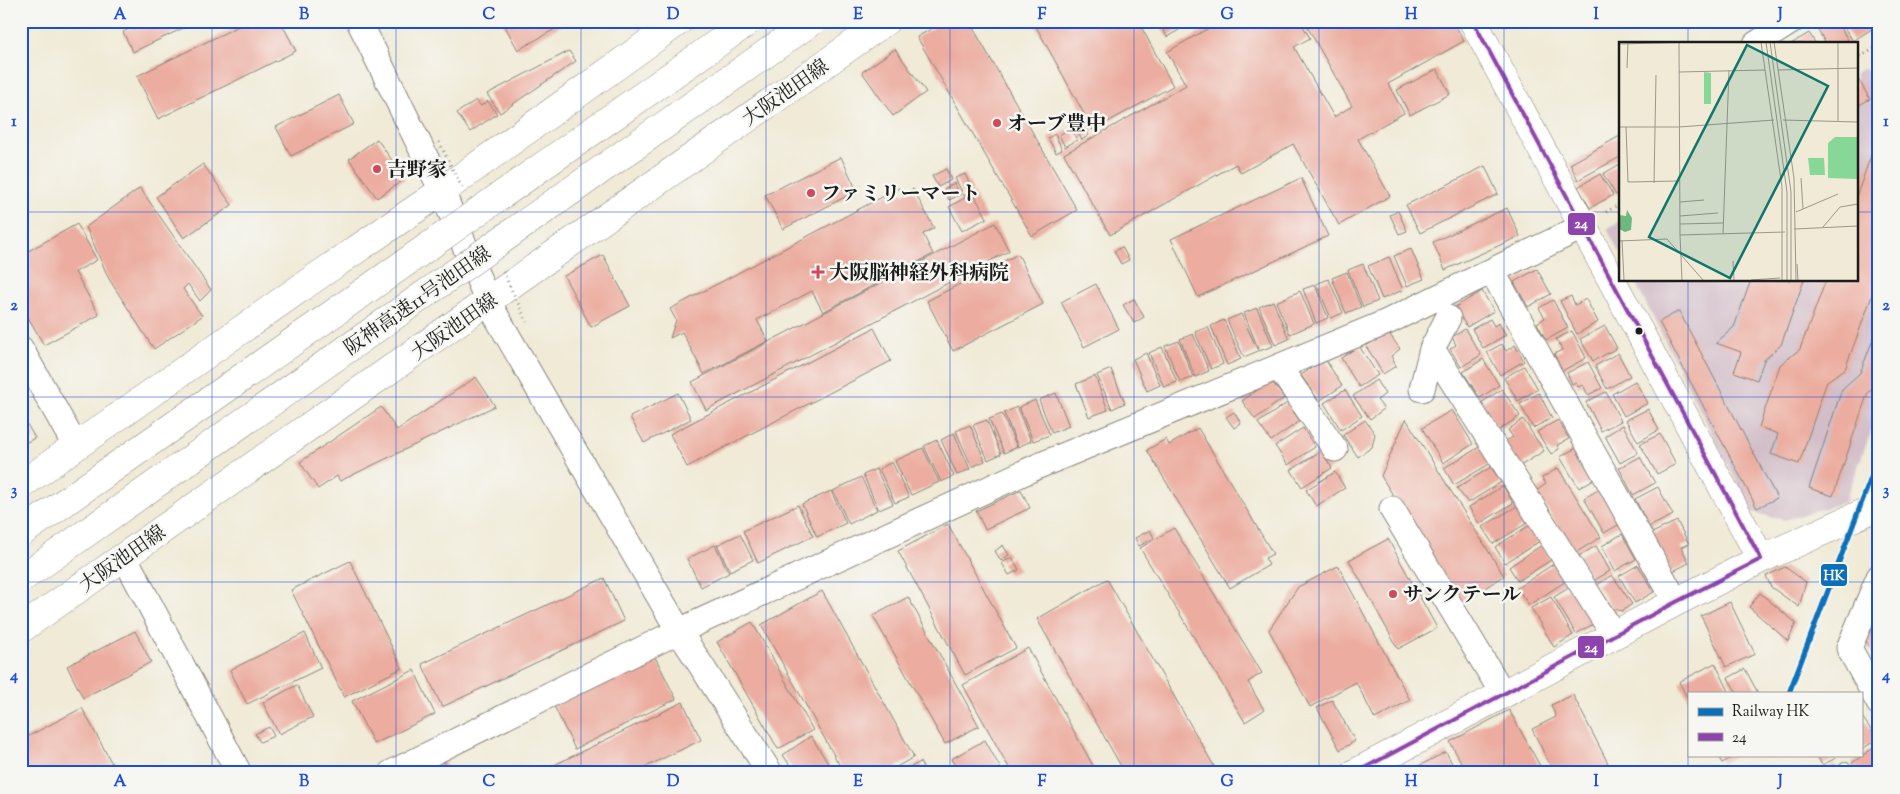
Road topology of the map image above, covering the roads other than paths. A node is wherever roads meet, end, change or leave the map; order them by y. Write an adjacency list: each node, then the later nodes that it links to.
1 (359, 21): 9 (street)
2 (680, 21): 9 (main road)
3 (749, 21): 23 (main road, 阪神高速11号池田線, bridge)
4 (812, 21): 27 (main road, 阪神高速11号池田線, bridge)
5 (886, 21): 12 (main road, 大阪池田線)
6 (1473, 21): 10 (main road)
7 (1792, 21): 8 (street)
8 (1759, 42)
9 (442, 191): 12 (street); 18 (main road)
10 (1582, 227): 11 (street); 25 (main road)
11 (1492, 271): 16 (street); 28 (street)
12 (488, 302): 24 (main road, 大阪池田線); 30 (street)
13 (1448, 318): 15 (street)
14 (21, 349): 18 (street)
15 (1432, 349): 17 (street); 31 (street)
16 (1279, 367): 19 (street); 30 (street)
17 (1422, 389)
18 (76, 447): 20 (main road)
19 (1335, 449)
20 (21, 485)
21 (1879, 506): 25 (main road)
22 (1392, 509): 32 (street)
23 (21, 533)
24 (124, 556): 29 (main road, 大阪池田線); 34 (street)
25 (1761, 559): 28 (main road)
26 (1879, 576): 33 (street)
27 (21, 579)
28 (1676, 602): 31 (main road)
29 (21, 629)
30 (679, 631): 35 (street); 36 (street)
31 (1614, 634): 32 (main road)
32 (1503, 694): 37 (main road)
33 (1879, 703)
34 (239, 773)
35 (391, 773)
36 (770, 773)
37 (1355, 773)

